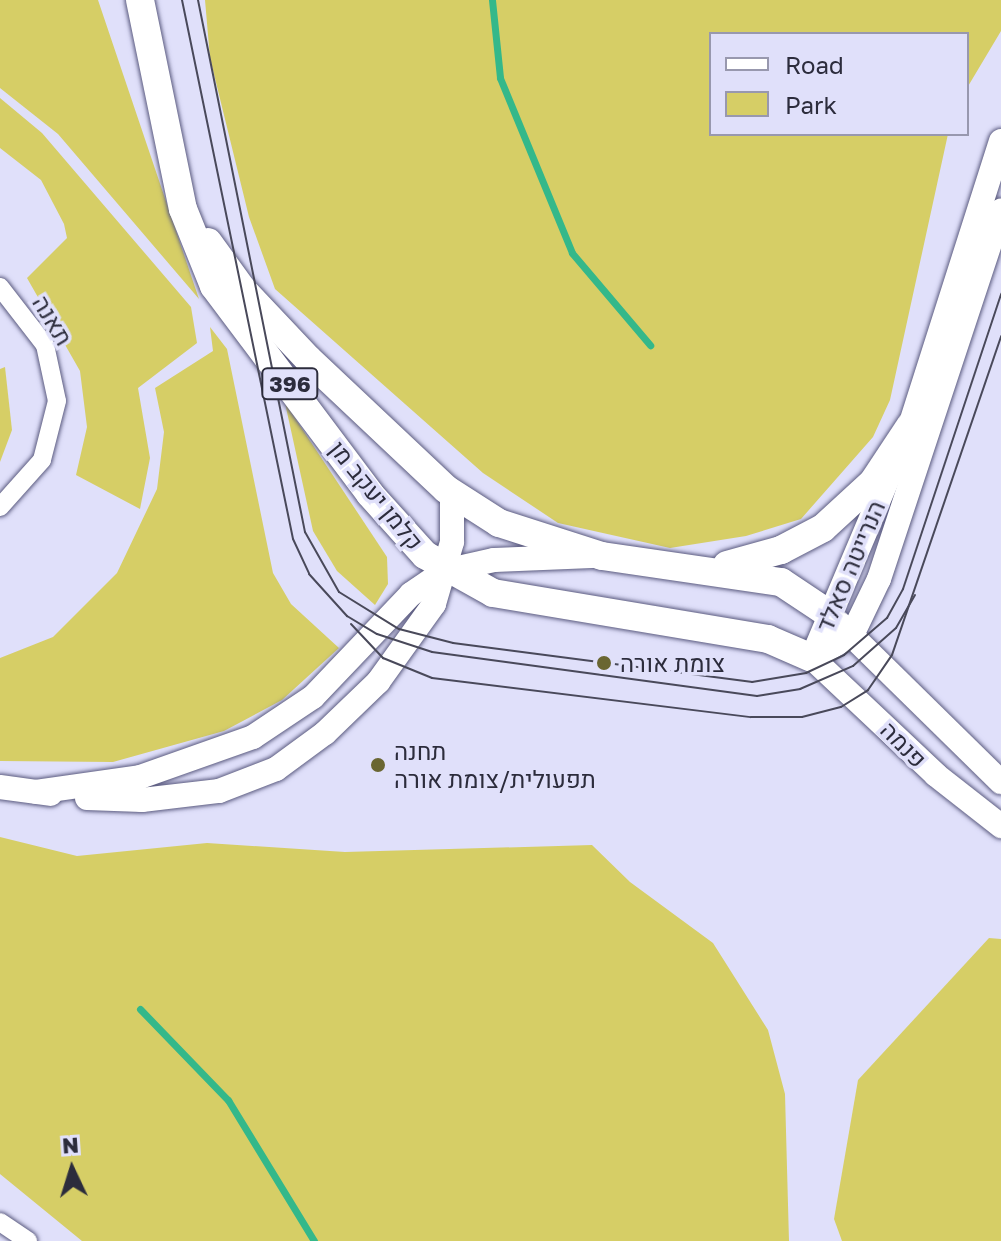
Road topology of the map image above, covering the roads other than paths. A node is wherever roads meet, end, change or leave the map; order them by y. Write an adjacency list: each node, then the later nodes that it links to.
1 (140, 0): 3 (main road, קלמן יעקב מן / 396)
2 (1001, 141): 6 (main road, הנרייטה סאלד)
3 (176, 173): 7 (main road, קלמן יעקב מן / 396); 11 (main road, קלמן יעקב מן / 396)
4 (1001, 211): 13 (main road, הנרייטה סאלד)
5 (0, 287): 8 (street, תאנה)
6 (910, 426): 10 (main road); 12 (main road, הנרייטה סאלד)
7 (452, 493): 9 (main road, קלמן יעקב מן / 396); 11 (main road)
8 (0, 507)
9 (602, 556): 10 (main road, קלמן יעקב מן / 396); 11 (main road)
10 (690, 568): 12 (main road, קלמן יעקב מן / 396)
11 (445, 571): 14 (main road, קלמן יעקב מן / 396); 17 (main road); 17 (main road)
12 (829, 614): 13 (main road, פנמה); 14 (main road, הנרייטה סאלד)
13 (852, 635): 14 (main road, הנרייטה סאלד); 15 (main road, פנמה)
14 (812, 658): 18 (main road, פנמה)
15 (1001, 782)
16 (0, 787): 17 (main road)
17 (36, 792)
18 (1001, 826)
19 (0, 1222): 20 (street)
20 (28, 1241)

